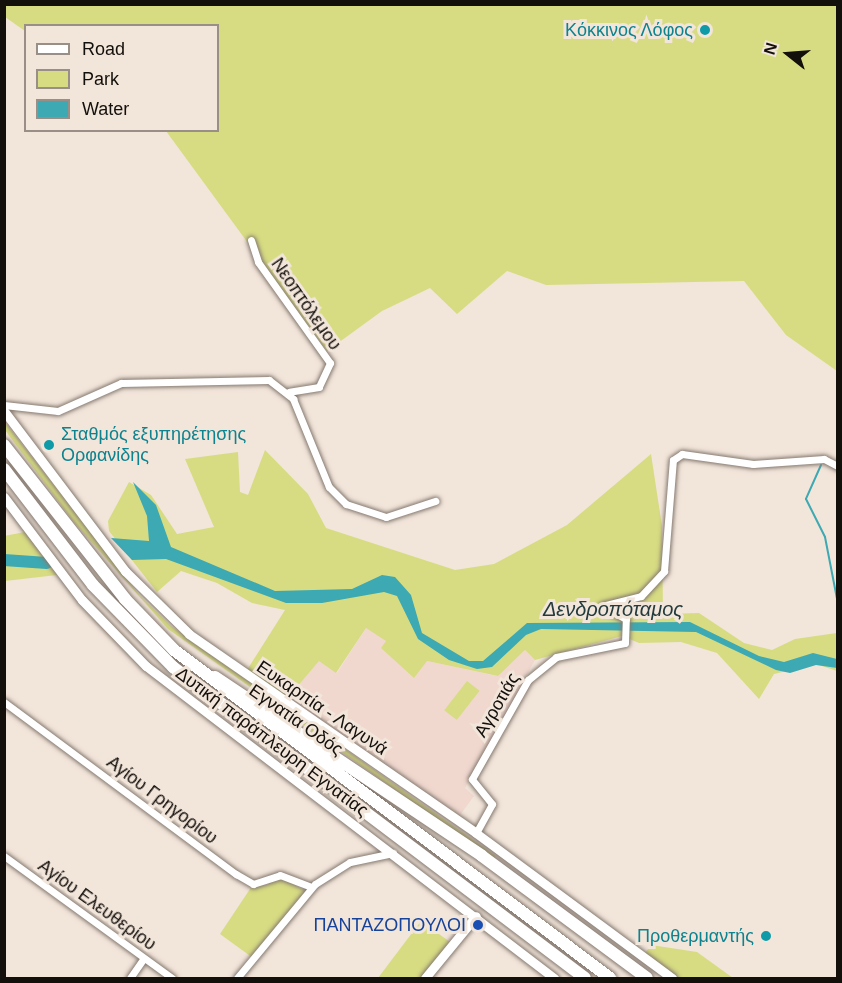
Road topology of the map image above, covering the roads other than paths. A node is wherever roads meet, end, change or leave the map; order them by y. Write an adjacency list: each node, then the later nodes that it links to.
1 (252, 240): 2 (street, Νεοπτόλεμου)
2 (289, 392): 3 (street); 9 (street)
3 (4, 405)
4 (4, 411): 12 (street, Ευκαρπία - Λαγυνά)
5 (4, 445): 10 (highway, Εγνατία Οδός)
6 (837, 466): 12 (street, Αγροτιάς)
7 (4, 469): 23 (highway, Εγνατία Οδός)
8 (4, 497): 13 (street, Δυτική παράπλευρη Εγνατίας)
9 (435, 501)
10 (194, 667): 24 (highway, Εγνατία Οδός); 25 (highway)
11 (4, 702): 15 (street, Αγίου Γρηγορίου)
12 (476, 833): 26 (street, Ευκαρπία - Λαγυνά)
13 (393, 853): 15 (street); 16 (street, Δυτική παράπλευρη Εγνατίας)
14 (4, 856): 17 (street, Αγίου Ελευθερίου)
15 (311, 887): 20 (street)
16 (476, 916): 21 (street); 22 (street, Δυτική παράπλευρη Εγνατίας)
17 (144, 958): 18 (street); 19 (street, Αγίου Ελευθερίου)
18 (130, 978)
19 (172, 978)
20 (237, 978)
21 (425, 978)
22 (554, 978)
23 (585, 978)
24 (610, 978)
25 (647, 978)
26 (672, 978)

